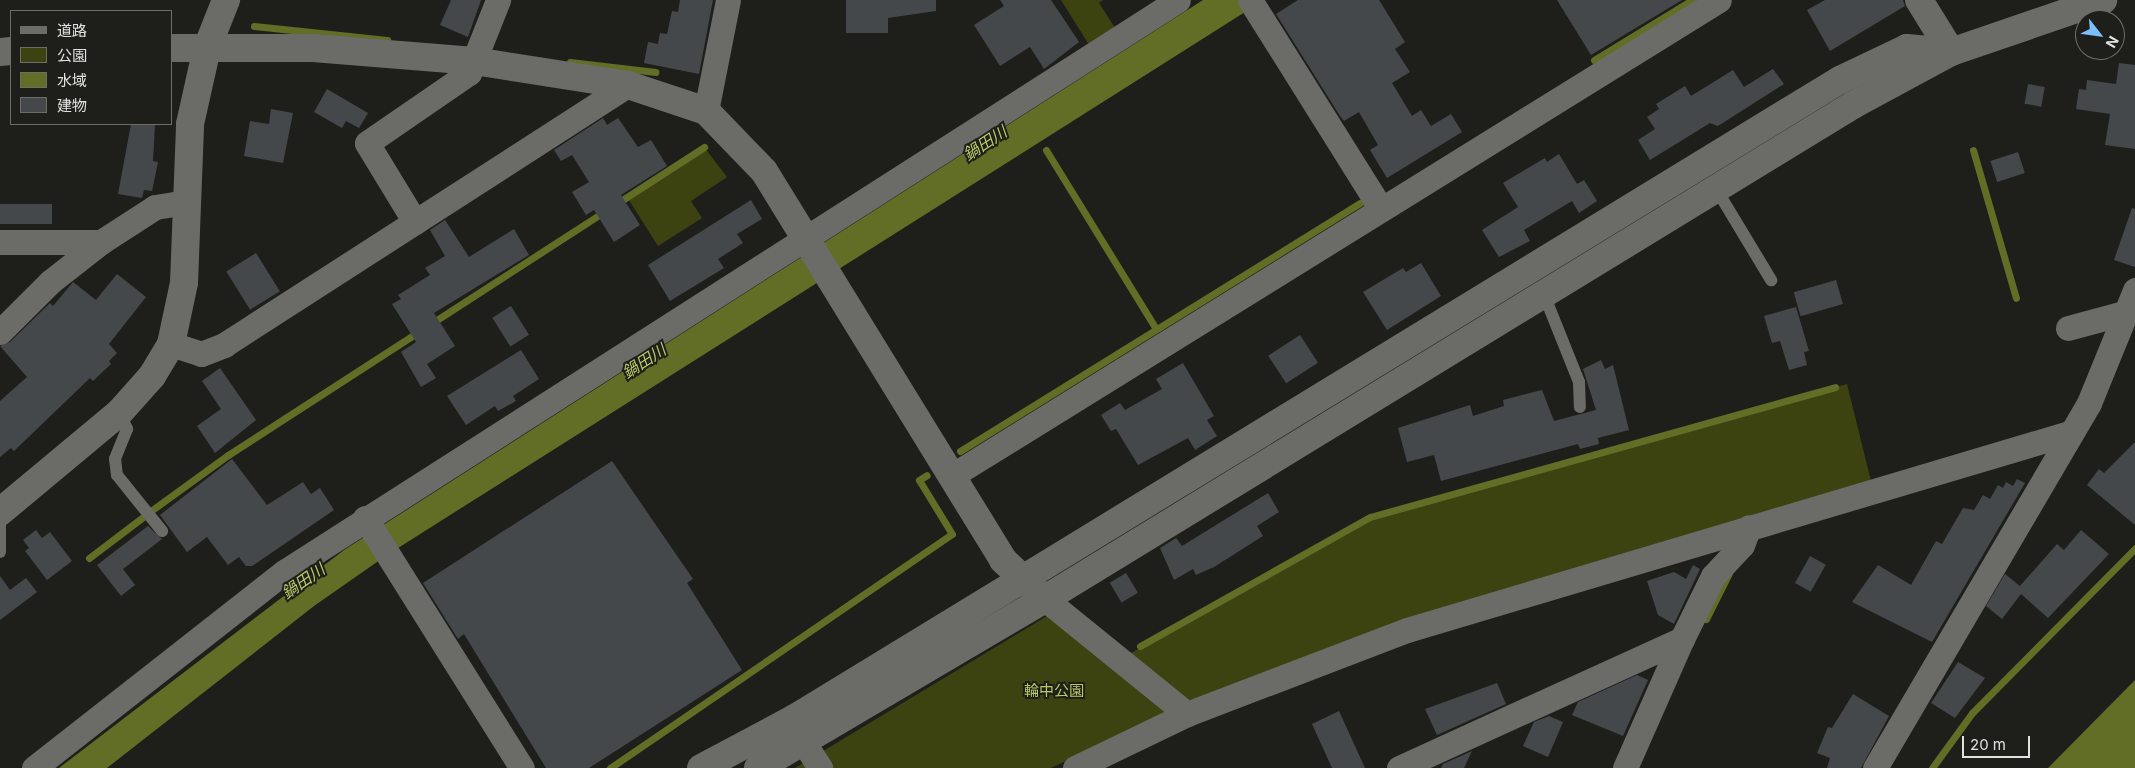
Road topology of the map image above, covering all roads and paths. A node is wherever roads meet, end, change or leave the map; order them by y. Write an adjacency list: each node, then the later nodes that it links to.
1 (225, 0): 10 (street)
2 (498, 0): 12 (street)
3 (728, 0): 14 (street)
4 (1178, 0): 19 (street)
5 (1719, 0): 17 (street)
6 (1918, 0): 11 (street)
7 (2103, 0): 11 (street)
8 (1253, 5): 17 (street)
9 (172, 48): 10 (street)
10 (207, 48): 12 (street); 16 (street)
11 (1951, 52): 15 (street); 39 (street)
12 (474, 61): 13 (street); 18 (street)
13 (628, 85): 14 (street); 18 (street)
14 (706, 111): 19 (street)
15 (1715, 187): 22 (lane); 24 (street)
16 (188, 202): 21 (street); 28 (street)
17 (1381, 209): 32 (street)
18 (415, 222): 28 (street)
19 (805, 237): 32 (street); 35 (street)
20 (0, 242): 21 (street)
21 (102, 242): 27 (street)
22 (1771, 280)
23 (2135, 290): 25 (street)
24 (1543, 292): 29 (lane); 40 (street)
25 (2129, 312): 26 (street); 31 (street)
26 (2068, 328)
27 (0, 332)
28 (171, 344): 30 (street)
29 (1580, 407)
30 (119, 413): 33 (street); 37 (lane)
31 (2068, 433): 36 (street); 52 (street)
32 (953, 475): 39 (street)
33 (0, 512)
34 (0, 519): 38 (lane)
35 (368, 524): 44 (street); 45 (street)
36 (1749, 527): 41 (street); 42 (street)
37 (162, 531)
38 (0, 552)
39 (1024, 580): 40 (street); 46 (street)
40 (1045, 599): 42 (street); 43 (street)
41 (1682, 639): 50 (street); 51 (street)
42 (1187, 714): 49 (street)
43 (804, 742): 47 (street); 48 (street)
44 (34, 768)
45 (522, 768)
46 (701, 768)
47 (758, 768)
48 (820, 768)
49 (1075, 768)
50 (1399, 768)
51 (1624, 768)
52 (1875, 768)

